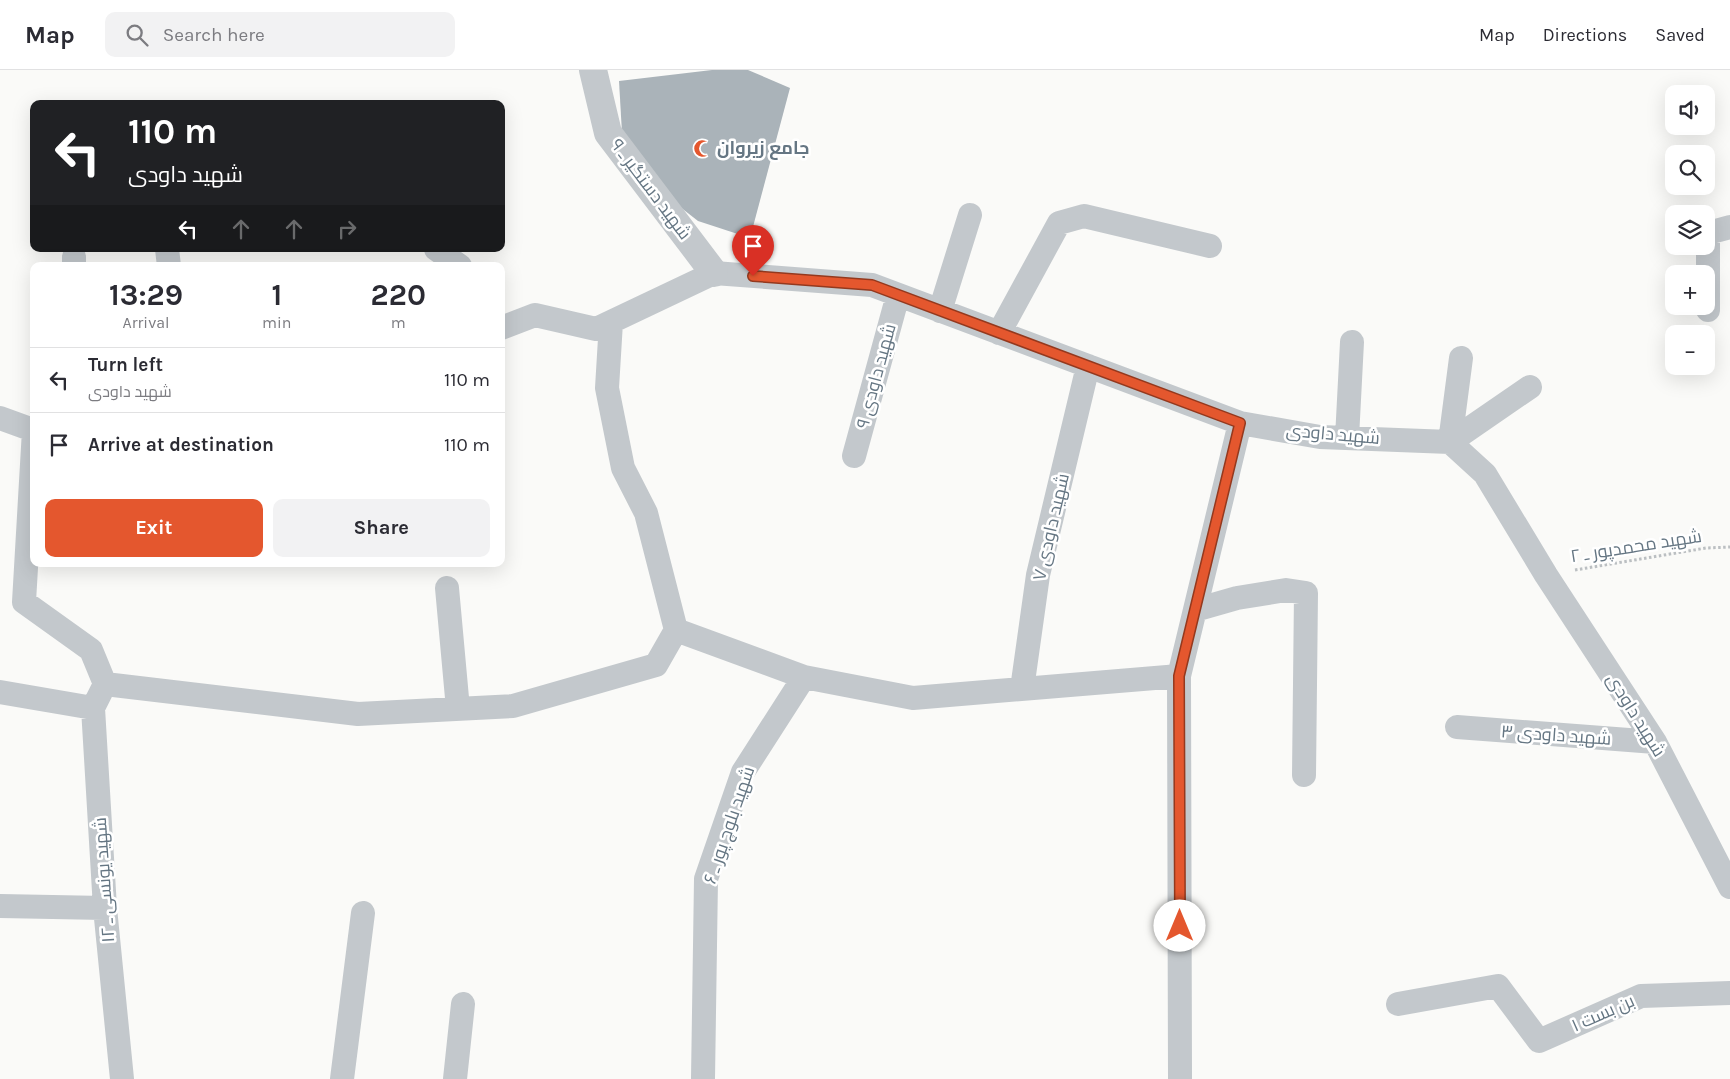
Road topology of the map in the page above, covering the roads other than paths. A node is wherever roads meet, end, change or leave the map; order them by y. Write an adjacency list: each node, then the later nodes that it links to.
1 (594, 70): 8 (street, شهید دستگیر ـ ۹)
2 (970, 215): 10 (street)
3 (1730, 227): 7 (street)
4 (1210, 246): 13 (street)
5 (440, 252): 6 (street)
6 (454, 262)
7 (1708, 265)
8 (714, 273): 9 (street, شهید داودی); 11 (street)
9 (898, 295): 10 (street, شهید داودی); 23 (street, شهید داودی ۹)
10 (940, 311): 13 (street, شهید داودی)
11 (611, 322): 12 (street); 27 (street)
12 (505, 326)
13 (999, 333): 16 (street, شهید داودی)
14 (1352, 342): 21 (street)
15 (1461, 358): 22 (street)
16 (1088, 366): 19 (street, شهید داودی); 31 (street, شهید داودی ۷)
17 (1530, 387): 22 (street)
18 (0, 418): 20 (street)
19 (1240, 423): 21 (street, شهید داودی); 26 (street)
20 (30, 429)
21 (1347, 438): 22 (street, شهید داودی)
22 (1450, 442): 36 (street, شهید داودی)
23 (854, 456)
24 (30, 499): 30 (street)
25 (447, 588): 34 (street)
26 (1195, 610): 28 (street); 37 (street)
27 (676, 630): 29 (street); 34 (street)
28 (1179, 676): 31 (street); 49 (street)
29 (804, 677): 31 (street); 48 (street, شهید بلوچ پور ـ ۶)
30 (105, 684): 33 (street, شهید یونسی ـ ۱۲); 34 (street)
31 (1022, 689)
32 (0, 692): 33 (street)
33 (93, 708): 40 (street, شهید یونسی ـ ۱۲)
34 (458, 709)
35 (1456, 728): 36 (street, شهید داودی ۳)
36 (1655, 742): 38 (street, شهید داودی)
37 (1304, 775)
38 (1730, 887)
39 (0, 906): 40 (street)
40 (105, 908): 45 (street, شهید یونسی ـ ۱۲)
41 (363, 913): 46 (street)
42 (1730, 993): 44 (street, بن بست ۱)
43 (464, 1004): 47 (street)
44 (1398, 1004)
45 (122, 1079)
46 (342, 1079)
47 (455, 1079)
48 (703, 1079)
49 (1180, 1079)

